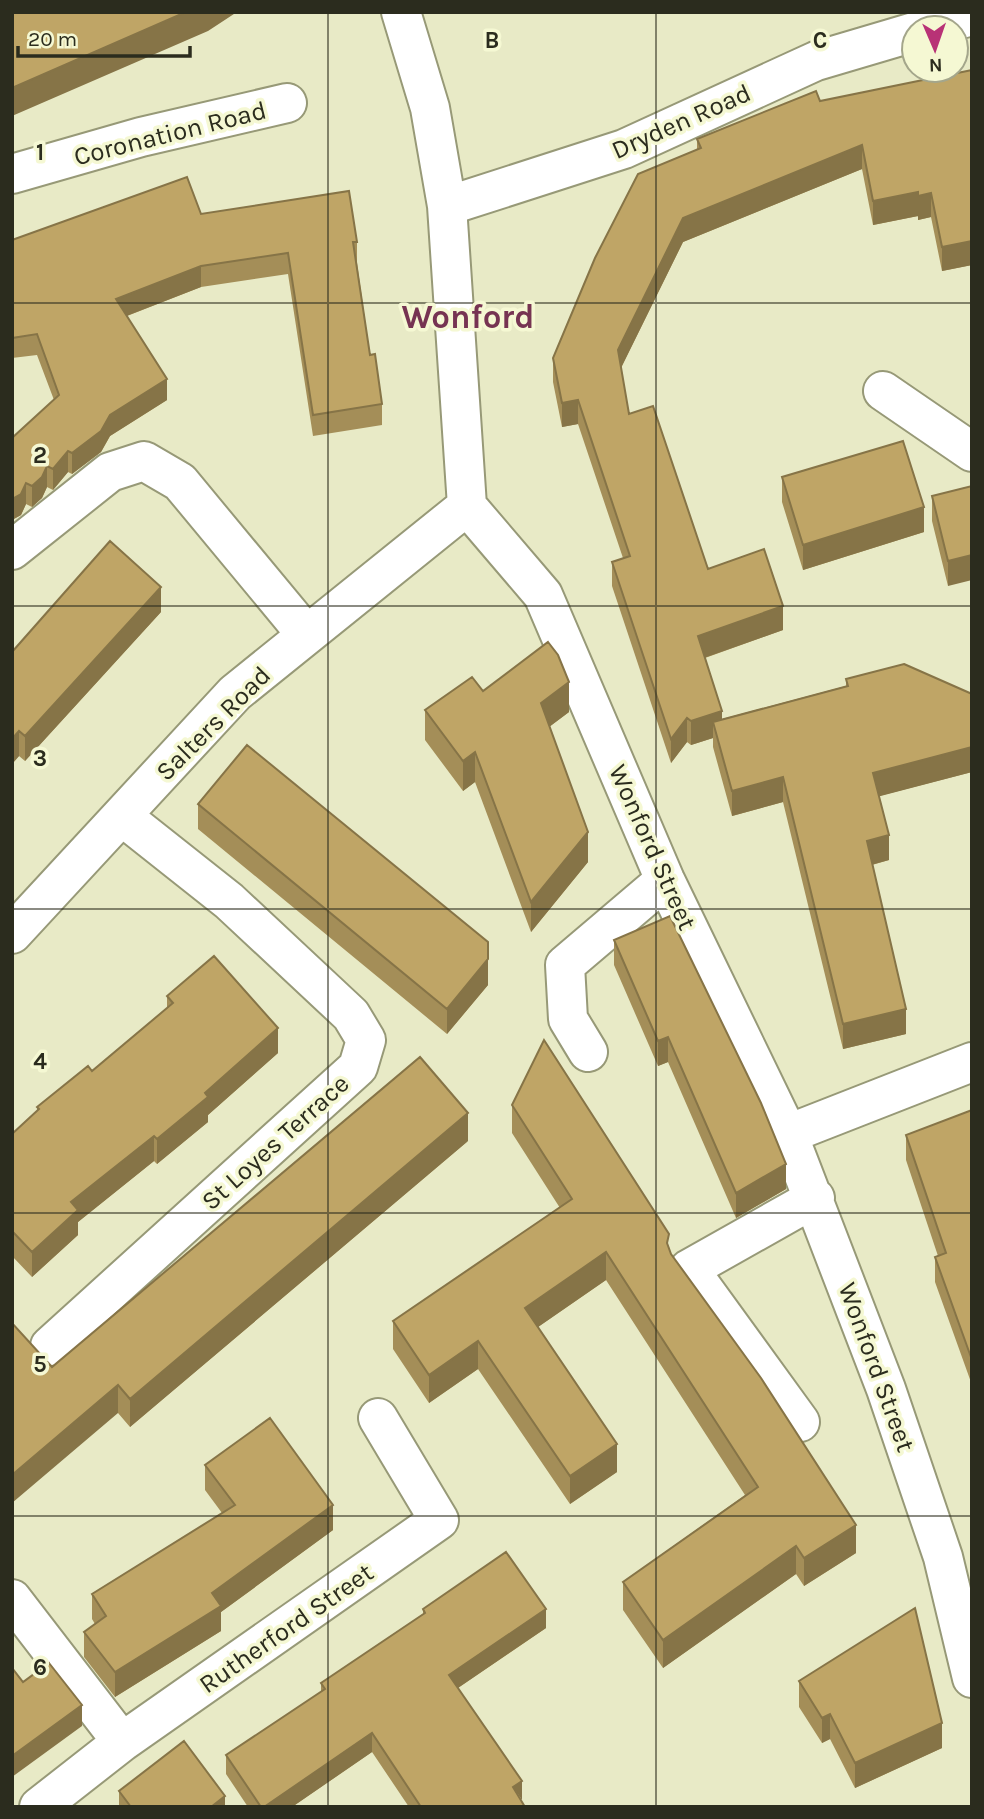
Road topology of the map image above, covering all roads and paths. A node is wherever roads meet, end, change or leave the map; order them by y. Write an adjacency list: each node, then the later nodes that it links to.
1 (401, 12): 5 (street)
2 (900, 36): 5 (street, Dryden Road)
3 (287, 103): 4 (street, Coronation Road)
4 (12, 174)
5 (447, 206): 8 (street)
6 (883, 391): 7 (street)
7 (972, 452)
8 (467, 506): 10 (street, Salters Road); 12 (street, Wonford Street)
9 (12, 550): 10 (street)
10 (306, 634): 11 (street, Salters Road)
11 (123, 817): 13 (street, Salters Road); 18 (street, St Loyes Terrace)
12 (665, 880): 14 (street); 16 (street, Wonford Street)
13 (12, 934)
14 (588, 1052)
15 (972, 1062): 16 (street)
16 (788, 1134): 17 (street, Wonford Street)
17 (815, 1198): 20 (street); 21 (street, Wonford Street)
18 (50, 1346)
19 (378, 1418): 24 (street, Rutherford Street)
20 (800, 1422)
21 (957, 1552): 23 (street, Wonford Street)
22 (12, 1599): 24 (street)
23 (972, 1678)
24 (122, 1742): 25 (street, Rutherford Street)
25 (52, 1803)

